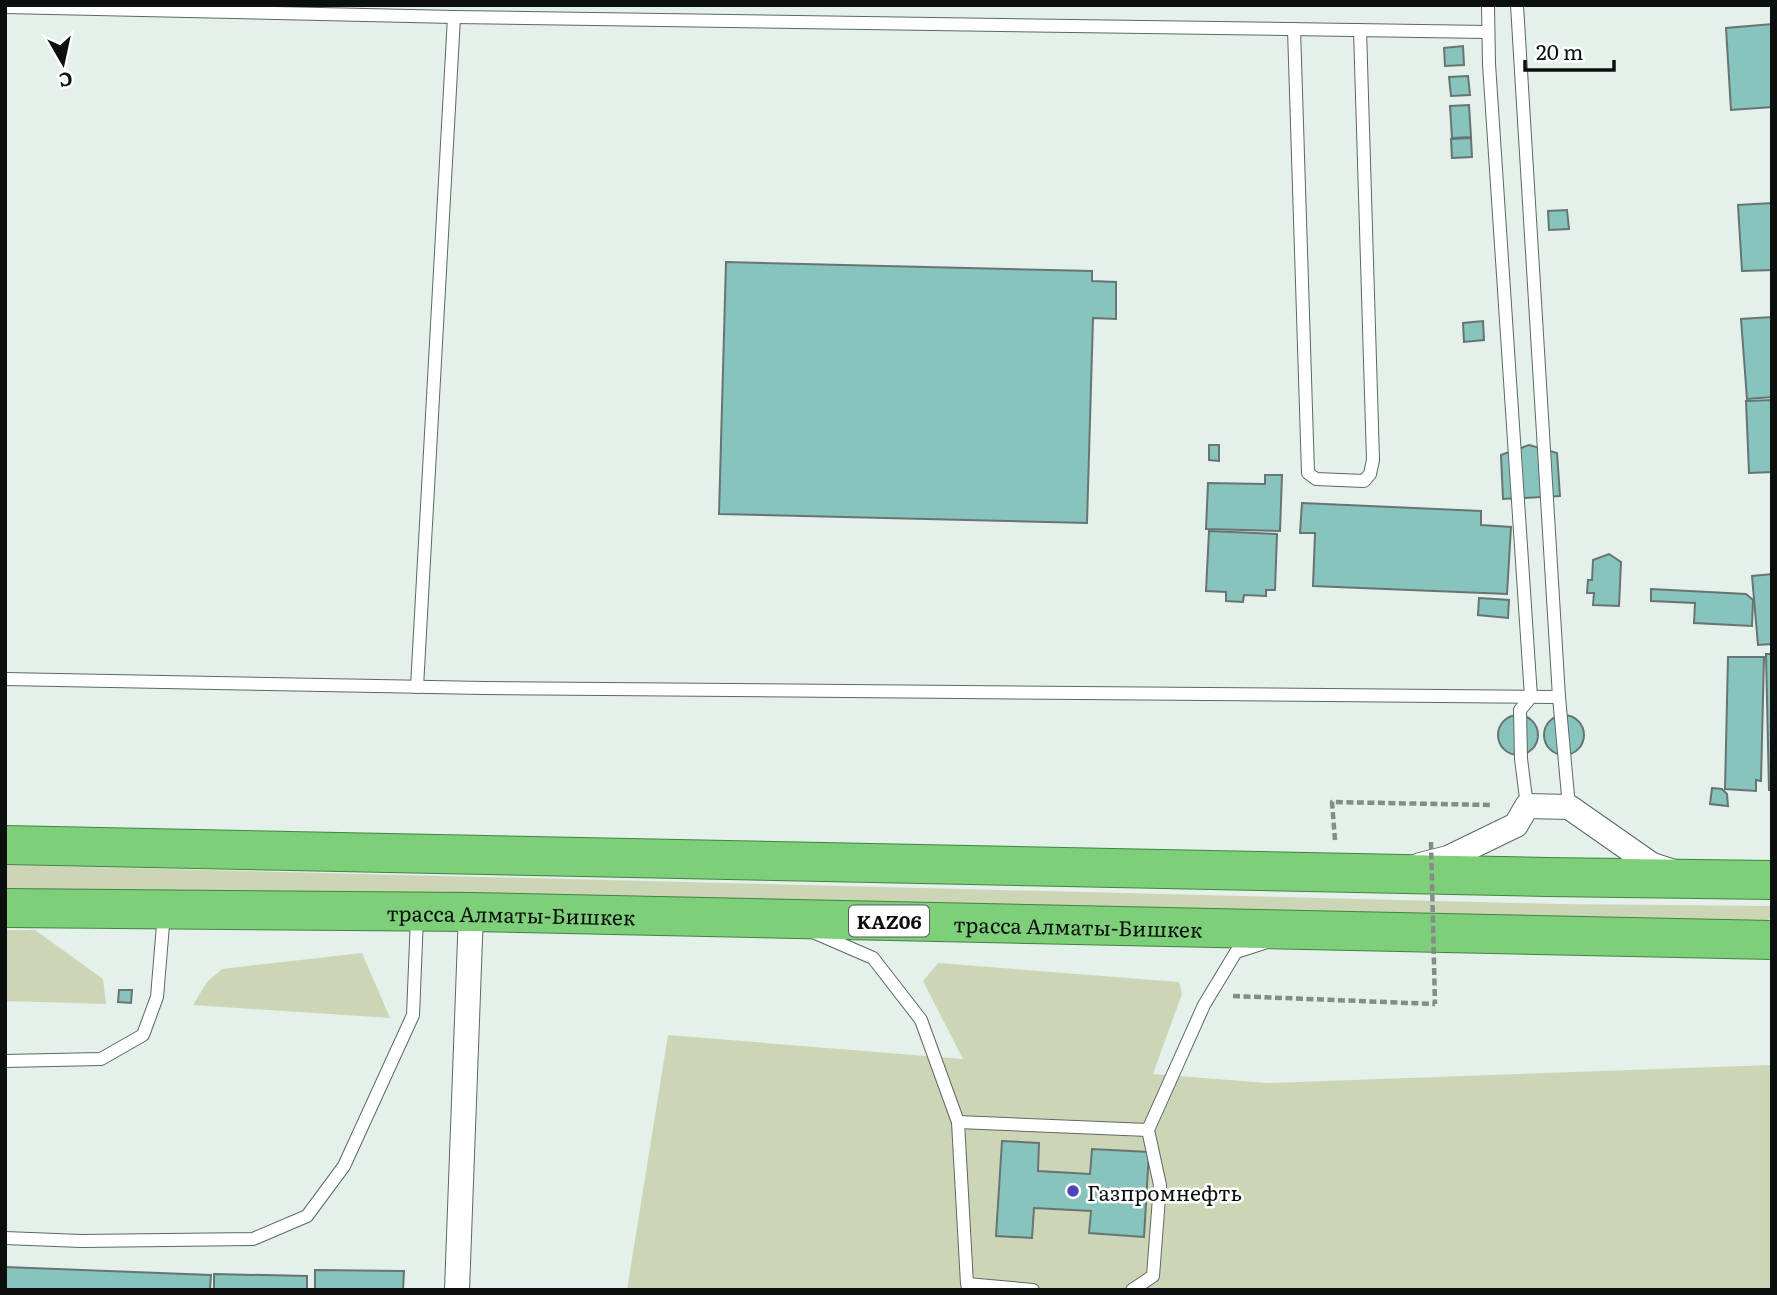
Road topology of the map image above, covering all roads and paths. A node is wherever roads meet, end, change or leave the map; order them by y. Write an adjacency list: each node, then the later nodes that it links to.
1 (1488, 5): 7 (lane)
2 (1517, 5): 10 (lane)
3 (5, 7): 4 (lane)
4 (454, 17): 5 (lane); 9 (lane)
5 (1294, 29): 6 (lane); 6 (lane)
6 (1360, 30): 7 (lane)
7 (1489, 32): 11 (lane)
8 (5, 679): 9 (lane)
9 (417, 687): 11 (lane)
10 (1559, 696): 11 (lane); 13 (lane)
11 (1531, 697): 12 (lane)
12 (1527, 806): 13 (street); 14 (path); 17 (street)
13 (1569, 807): 18 (street)
14 (1335, 839)
15 (1431, 842): 27 (path, bridge)
16 (5, 845): 17 (highway)
17 (1388, 874): 18 (highway)
18 (1692, 878): 19 (highway)
19 (1772, 880)
20 (5, 908): 21 (highway, трасса Алматы-Бишкек / KАZ06)
21 (165, 910): 22 (highway, трасса Алматы-Бишкек / KАZ06); 28 (lane)
22 (417, 912): 23 (highway, трасса Алматы-Бишкек / KАZ06); 31 (lane)
23 (471, 912): 24 (highway, трасса Алматы-Бишкек / KАZ06); 32 (street)
24 (780, 918): 25 (highway, трасса Алматы-Бишкек / KАZ06); 29 (lane)
25 (1304, 930): 26 (highway, трасса Алматы-Бишкек / KАZ06); 27 (lane)
26 (1772, 940)
27 (1210, 995): 30 (lane)
28 (5, 1061)
29 (958, 1122): 30 (lane); 33 (lane)
30 (1148, 1130): 34 (lane)
31 (5, 1238)
32 (457, 1290)
33 (1033, 1290)
34 (1132, 1290)

